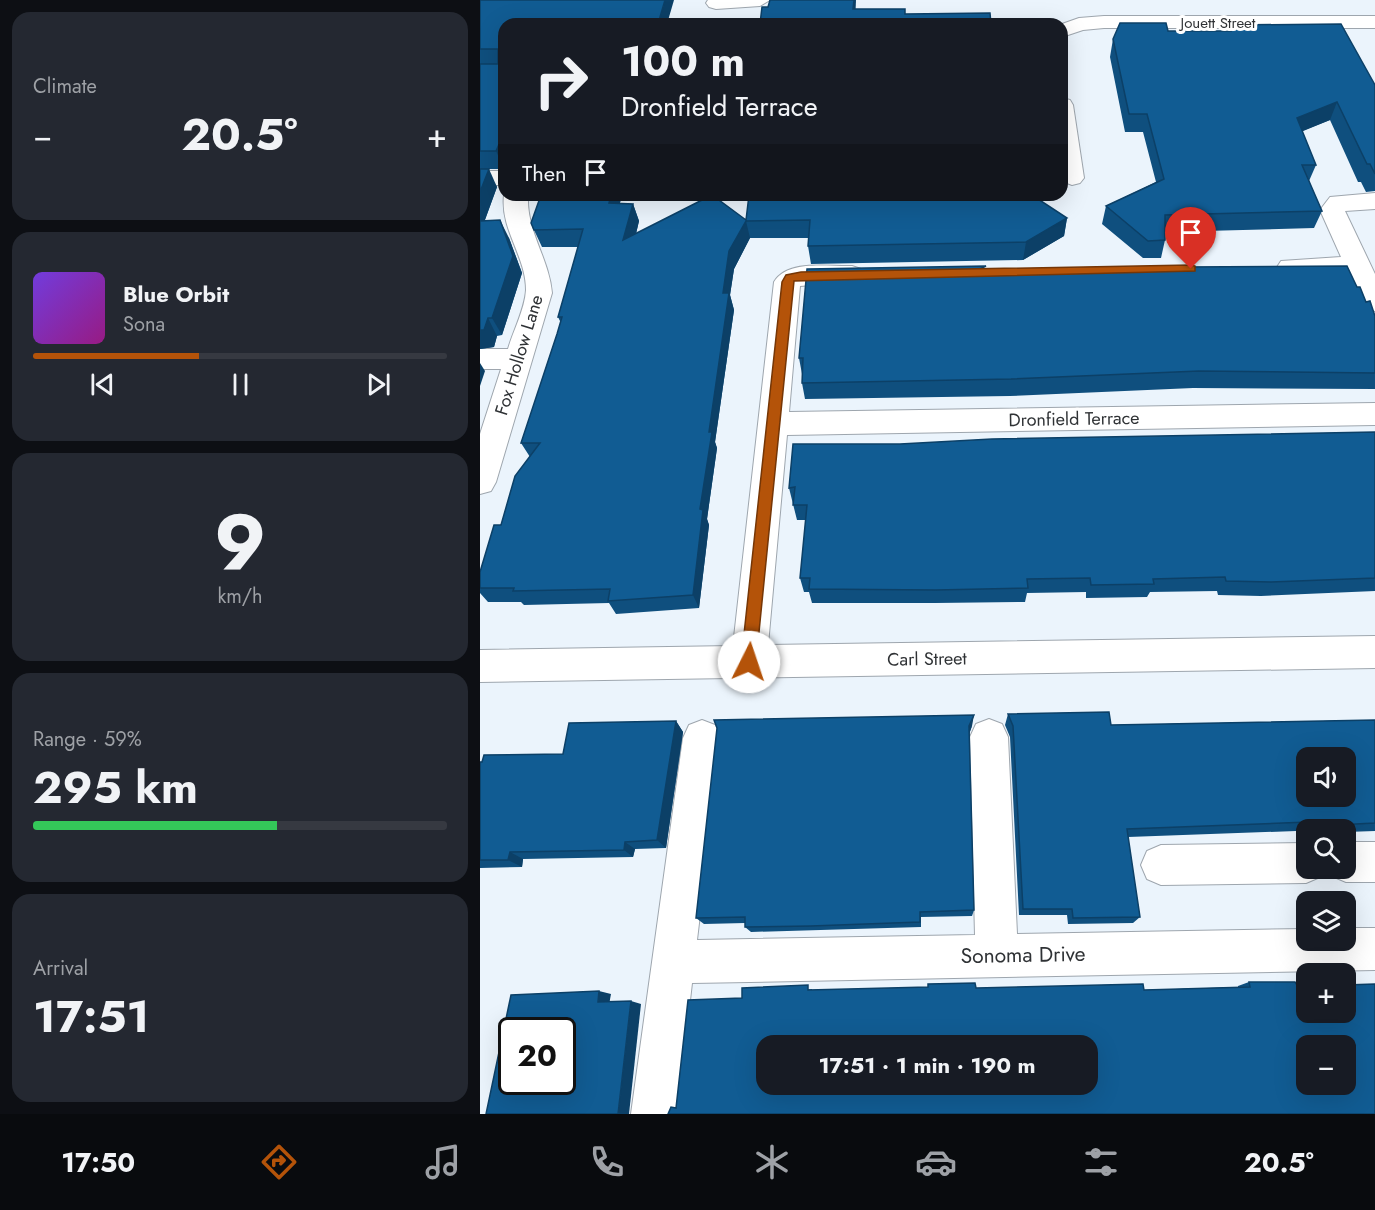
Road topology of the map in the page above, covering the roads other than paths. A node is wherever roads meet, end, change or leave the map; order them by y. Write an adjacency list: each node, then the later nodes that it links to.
1 (760, 0): 4 (street)
2 (1176, 0): 8 (street)
3 (1368, 0): 5 (street)
4 (716, 2): 6 (street)
5 (1375, 12)
6 (712, 18)
7 (1375, 22): 8 (street, Jouett Street)
8 (1185, 23): 9 (street, Jouett Street)
9 (1068, 29)
10 (1068, 149): 13 (street)
11 (480, 178): 12 (street)
12 (498, 178)
13 (1072, 178)
14 (515, 201): 21 (street, Fox Hollow Lane)
15 (1375, 201): 16 (street)
16 (1357, 265): 17 (street); 19 (street)
17 (1263, 267)
18 (872, 274): 23 (street)
19 (1375, 302)
20 (480, 359): 21 (street)
21 (518, 359): 24 (street, Fox Hollow Lane)
22 (1375, 414): 23 (street, Dronfield Terrace)
23 (773, 424): 26 (street)
24 (480, 482)
25 (1375, 652): 26 (street, Carl Street)
26 (749, 662): 27 (street, Carl Street)
27 (480, 666)
28 (989, 737): 35 (street)
29 (702, 738): 36 (street)
30 (1356, 862): 31 (street)
31 (1375, 862)
32 (1296, 863): 33 (street)
33 (1161, 865)
34 (1375, 949): 35 (street, Sonoma Drive)
35 (997, 956): 36 (street, Sonoma Drive)
36 (672, 962): 37 (street)
37 (654, 1114)

